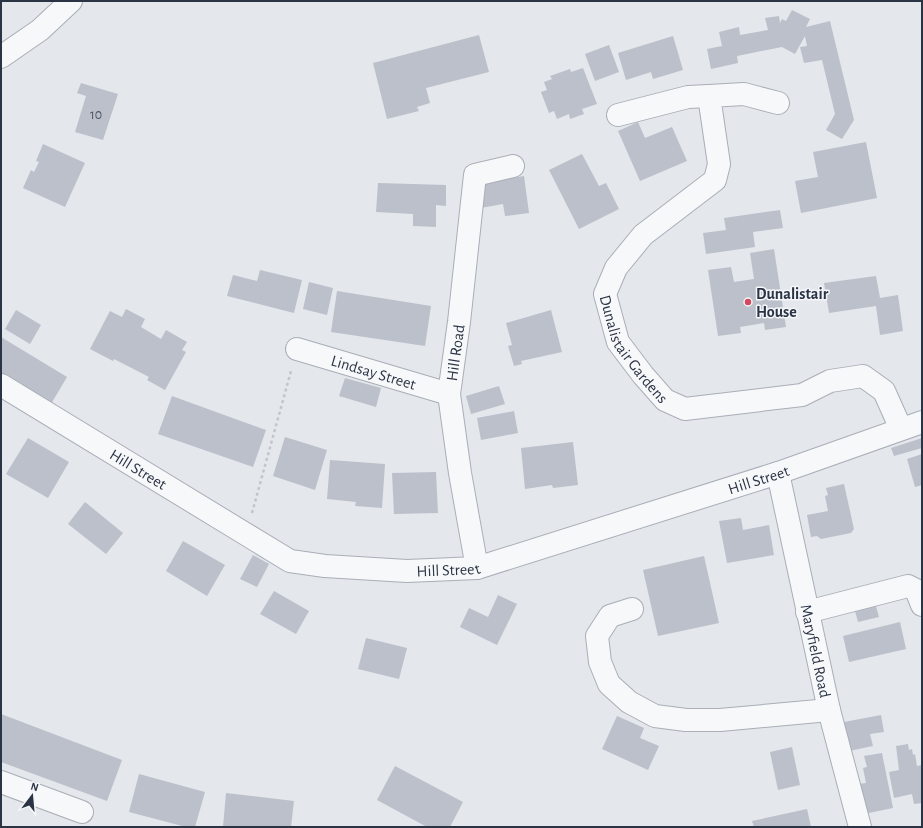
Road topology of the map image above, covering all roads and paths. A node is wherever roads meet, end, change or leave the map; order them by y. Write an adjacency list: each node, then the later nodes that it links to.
1 (71, 1): 2 (street)
2 (1, 57)
3 (709, 96): 4 (street); 5 (street); 11 (street, Dunalistair Gardens)
4 (778, 103)
5 (618, 115)
6 (513, 166): 9 (street, Hill Road)
7 (297, 349): 9 (street, Lindsay Street); 13 (path)
8 (1, 385): 13 (street, Hill Street)
9 (449, 394): 14 (street, Hill Road)
10 (922, 422): 11 (street, Hill Street)
11 (901, 429): 12 (street, Hill Street)
12 (778, 473): 14 (street, Hill Street); 17 (street, Maryfield Road)
13 (246, 536): 14 (street, Hill Street)
14 (477, 568)
15 (922, 605): 17 (street)
16 (632, 609): 18 (street)
17 (807, 612): 18 (street, Maryfield Road)
18 (830, 710): 21 (street, Maryfield Road)
19 (1, 782): 20 (street)
20 (82, 812)
21 (860, 827)

